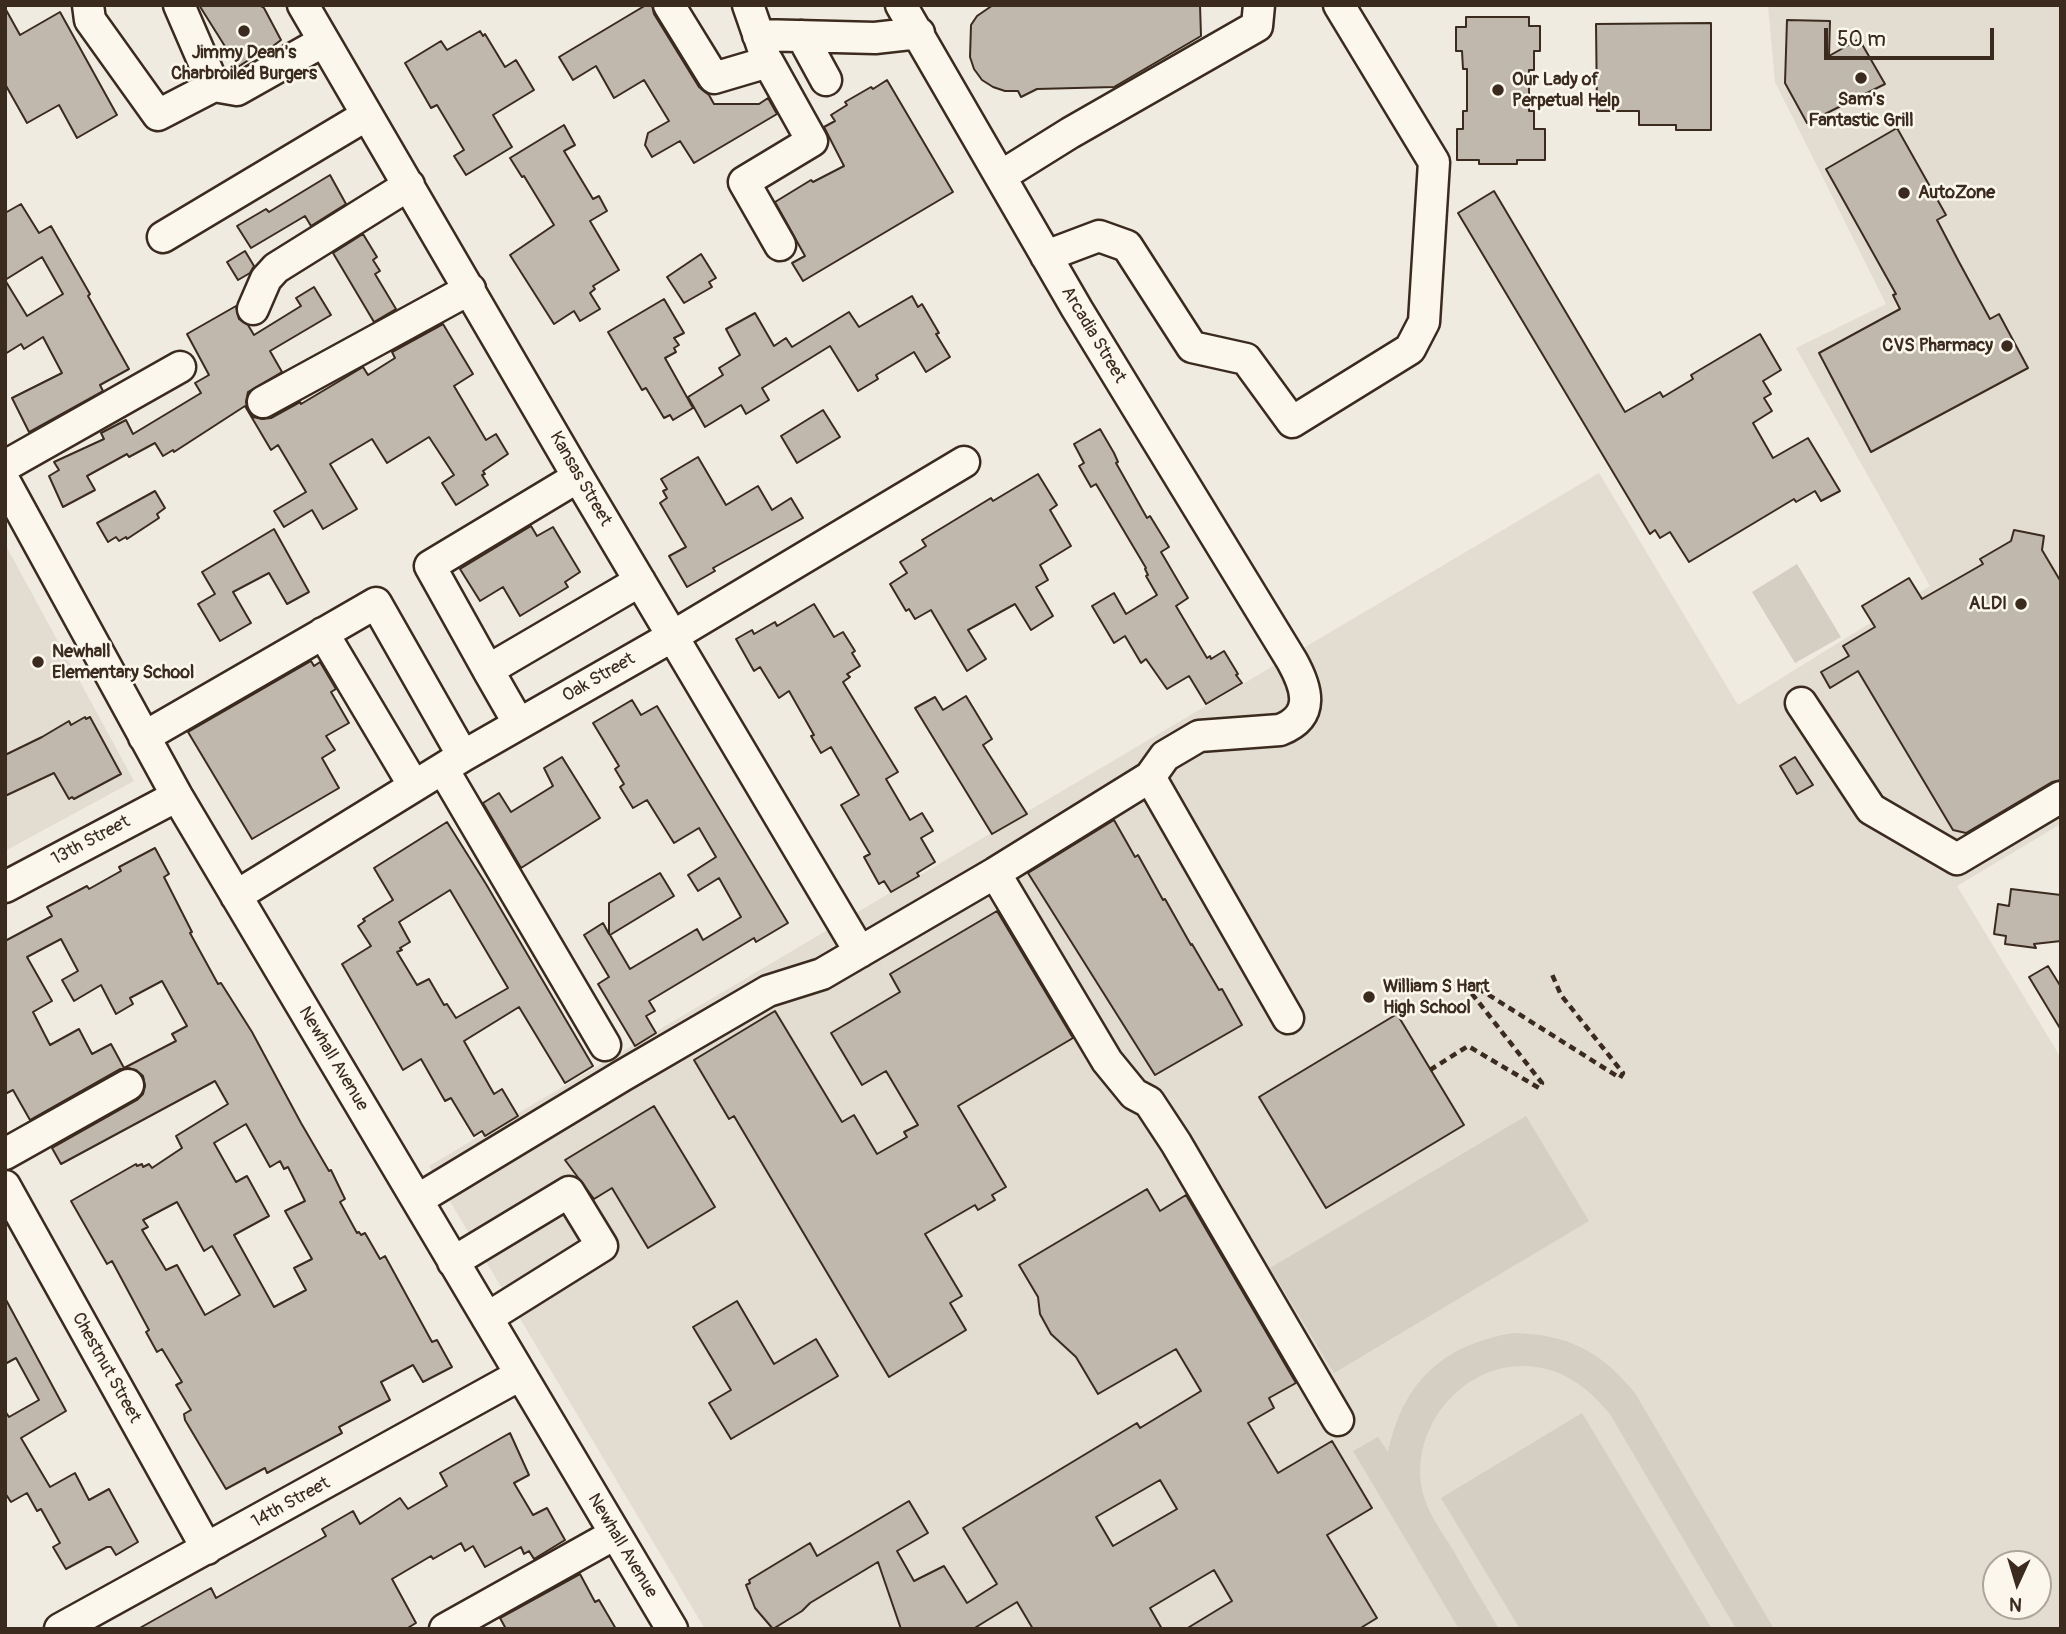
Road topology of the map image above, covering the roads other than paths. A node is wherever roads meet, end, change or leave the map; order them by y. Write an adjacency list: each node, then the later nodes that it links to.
1 (88, 5): 14 (street)
2 (179, 5): 14 (street)
3 (303, 5): 11 (street, Kansas Street)
4 (670, 5): 12 (street)
5 (748, 5): 12 (street)
6 (901, 5): 9 (street, Arcadia Street)
7 (1259, 5): 16 (street)
8 (1339, 5): 20 (street)
9 (919, 33): 10 (street); 16 (street, Arcadia Street)
10 (802, 36): 12 (street); 13 (street)
11 (324, 41): 14 (street); 15 (street, Kansas Street)
12 (763, 48): 19 (street)
13 (826, 80)
14 (214, 86)
15 (368, 115): 17 (street, Kansas Street); 18 (street)
16 (1001, 176): 20 (street, Arcadia Street)
17 (409, 186): 21 (street, Kansas Street); 22 (street)
18 (163, 237)
19 (780, 245)
20 (1046, 256): 37 (street, Arcadia Street)
21 (470, 289): 24 (street); 27 (street, Kansas Street)
22 (253, 309)
23 (180, 367): 26 (street)
24 (263, 402)
25 (964, 462): 31 (street, Oak Street)
26 (5, 466)
27 (578, 477): 29 (street, Kansas Street); 32 (street)
28 (5, 482): 35 (street, Newhall Avenue)
29 (640, 581): 31 (street, Kansas Street); 32 (street)
30 (323, 634): 35 (street); 36 (street); 38 (street)
31 (673, 636): 34 (street, Oak Street); 44 (street, Kansas Street)
32 (488, 670): 34 (street)
33 (1801, 703): 40 (street)
34 (519, 723): 36 (street, Oak Street)
35 (144, 737): 39 (street, Newhall Avenue)
36 (453, 762): 38 (street, Oak Street); 46 (street)
37 (1150, 777): 41 (street); 45 (street)
38 (414, 786): 43 (street, Oak Street)
39 (177, 796): 42 (street, 13th Street); 43 (street, Newhall Avenue)
40 (2061, 797)
41 (995, 873): 44 (street); 54 (street)
42 (5, 887)
43 (236, 896): 50 (street, Newhall Avenue)
44 (860, 952): 50 (street)
45 (1288, 1018)
46 (605, 1045)
47 (128, 1085): 48 (street)
48 (5, 1154)
49 (5, 1186): 56 (street, Chestnut Street)
50 (417, 1200): 51 (street, Newhall Avenue)
51 (453, 1262): 52 (street, Newhall Avenue); 52 (street)
52 (487, 1318): 53 (street, Newhall Avenue)
53 (520, 1376): 55 (street, Newhall Avenue); 56 (street, 14th Street)
54 (1338, 1420)
55 (615, 1534): 58 (street); 59 (street, Newhall Avenue)
56 (207, 1549): 57 (street, 14th Street)
57 (60, 1629)
58 (445, 1629)
59 (671, 1629)

